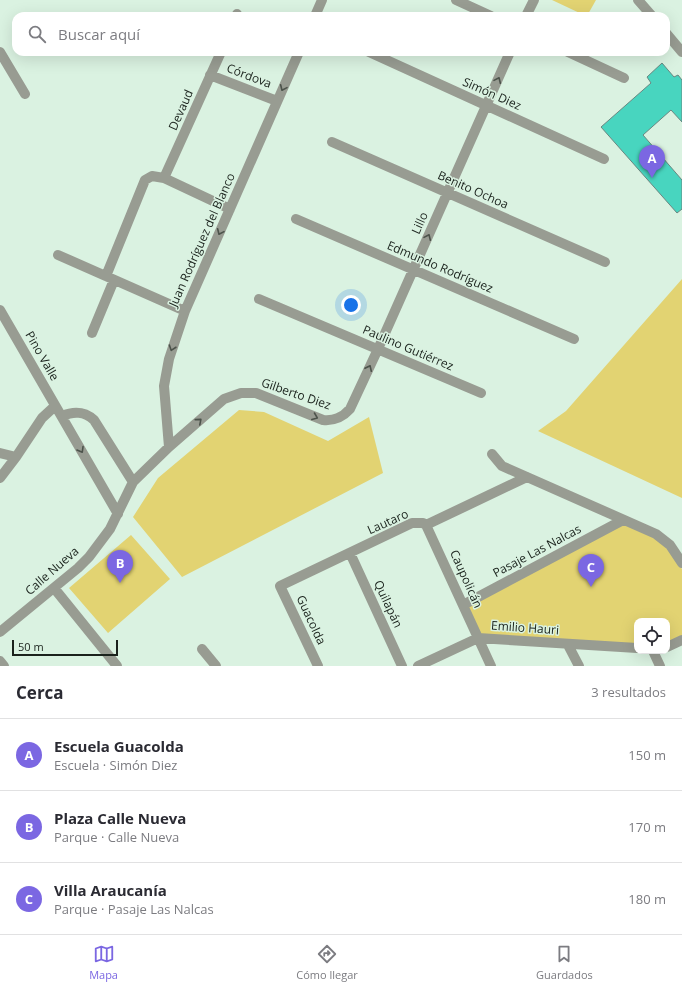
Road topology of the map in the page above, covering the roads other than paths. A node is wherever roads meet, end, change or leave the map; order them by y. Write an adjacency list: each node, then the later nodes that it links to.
1 (322, 0): 5 (street)
2 (456, 0): 6 (street)
3 (534, 0): 7 (street)
4 (638, 0): 8 (street)
5 (317, 12)
6 (482, 12)
7 (528, 12)
8 (648, 12)
9 (670, 38): 11 (street)
10 (0, 52): 19 (street)
11 (682, 52)
12 (219, 56): 17 (street, Devaud)
13 (297, 56): 20 (street, Juan Rodríguez del Blanco, one-way to 20)
14 (378, 56): 21 (street, Simón Diez)
15 (508, 56): 21 (street, Lillo, one-way to 15)
16 (577, 56): 18 (street)
17 (210, 75): 20 (street, Córdova); 24 (street, Devaud)
18 (624, 78)
19 (25, 94)
20 (277, 102): 26 (street, Juan Rodríguez del Blanco)
21 (487, 106): 23 (street, Simón Diez); 25 (street, Lillo)
22 (332, 142): 25 (street, Benito Ochoa)
23 (604, 159)
24 (164, 178): 26 (street); 31 (street)
25 (448, 193): 29 (street, Benito Ochoa); 30 (street, Lillo, one-way to 25)
26 (230, 209): 34 (street, Juan Rodríguez del Blanco, one-way to 34)
27 (296, 220): 30 (street, Edmundo Rodríguez)
28 (58, 255): 31 (street)
29 (605, 262)
30 (413, 270): 36 (street, Edmundo Rodríguez); 37 (street, Lillo)
31 (110, 278): 34 (street); 35 (street)
32 (258, 299): 37 (street, Paulino Gutiérrez)
33 (0, 310): 40 (street, Pino Valle)
34 (185, 311): 42 (street, Juan Rodríguez del Blanco, one-way to 42)
35 (92, 333)
36 (574, 339)
37 (378, 350): 38 (street, Paulino Gutiérrez); 39 (street, Lillo, one-way to 37)
38 (480, 393)
39 (353, 403): 42 (street, Gilberto Diez, one-way to 39)
40 (56, 406): 41 (street, Pino Valle); 45 (street)
41 (62, 416): 48 (street); 49 (street, Pino Valle, one-way to 49)
42 (170, 447): 48 (street, Calle Nueva)
43 (0, 453): 45 (street)
44 (492, 454): 46 (street)
45 (16, 457): 47 (street)
46 (527, 477): 50 (street); 51 (street, Lautaro)
47 (0, 478)
48 (133, 482): 49 (street, Calle Nueva)
49 (118, 514): 55 (street, Calle Nueva)
50 (623, 520): 53 (street); 56 (street, Pasaje Las Nalcas)
51 (426, 525): 52 (street, Lautaro); 56 (street, Caupolicán)
52 (350, 553): 54 (street, Lautaro); 70 (street, Quilapán)
53 (682, 563)
54 (280, 586): 69 (street, Guacolda)
55 (54, 588): 57 (street, Calle Nueva); 67 (street)
56 (463, 605): 58 (street, Caupolicán)
57 (0, 632)
58 (478, 638): 60 (street, Emilio Hauri); 71 (street, Emilio Hauri); 72 (street, Caupolicán)
59 (682, 640): 61 (street)
60 (568, 645): 62 (street, Emilio Hauri); 73 (street)
61 (670, 646)
62 (634, 648)
63 (202, 649): 68 (street)
64 (654, 654): 74 (street)
65 (0, 661): 66 (street)
66 (4, 666)
67 (117, 666)
68 (216, 666)
69 (318, 666)
70 (402, 666)
71 (418, 666)
72 (491, 666)
73 (578, 666)
74 (660, 666)

